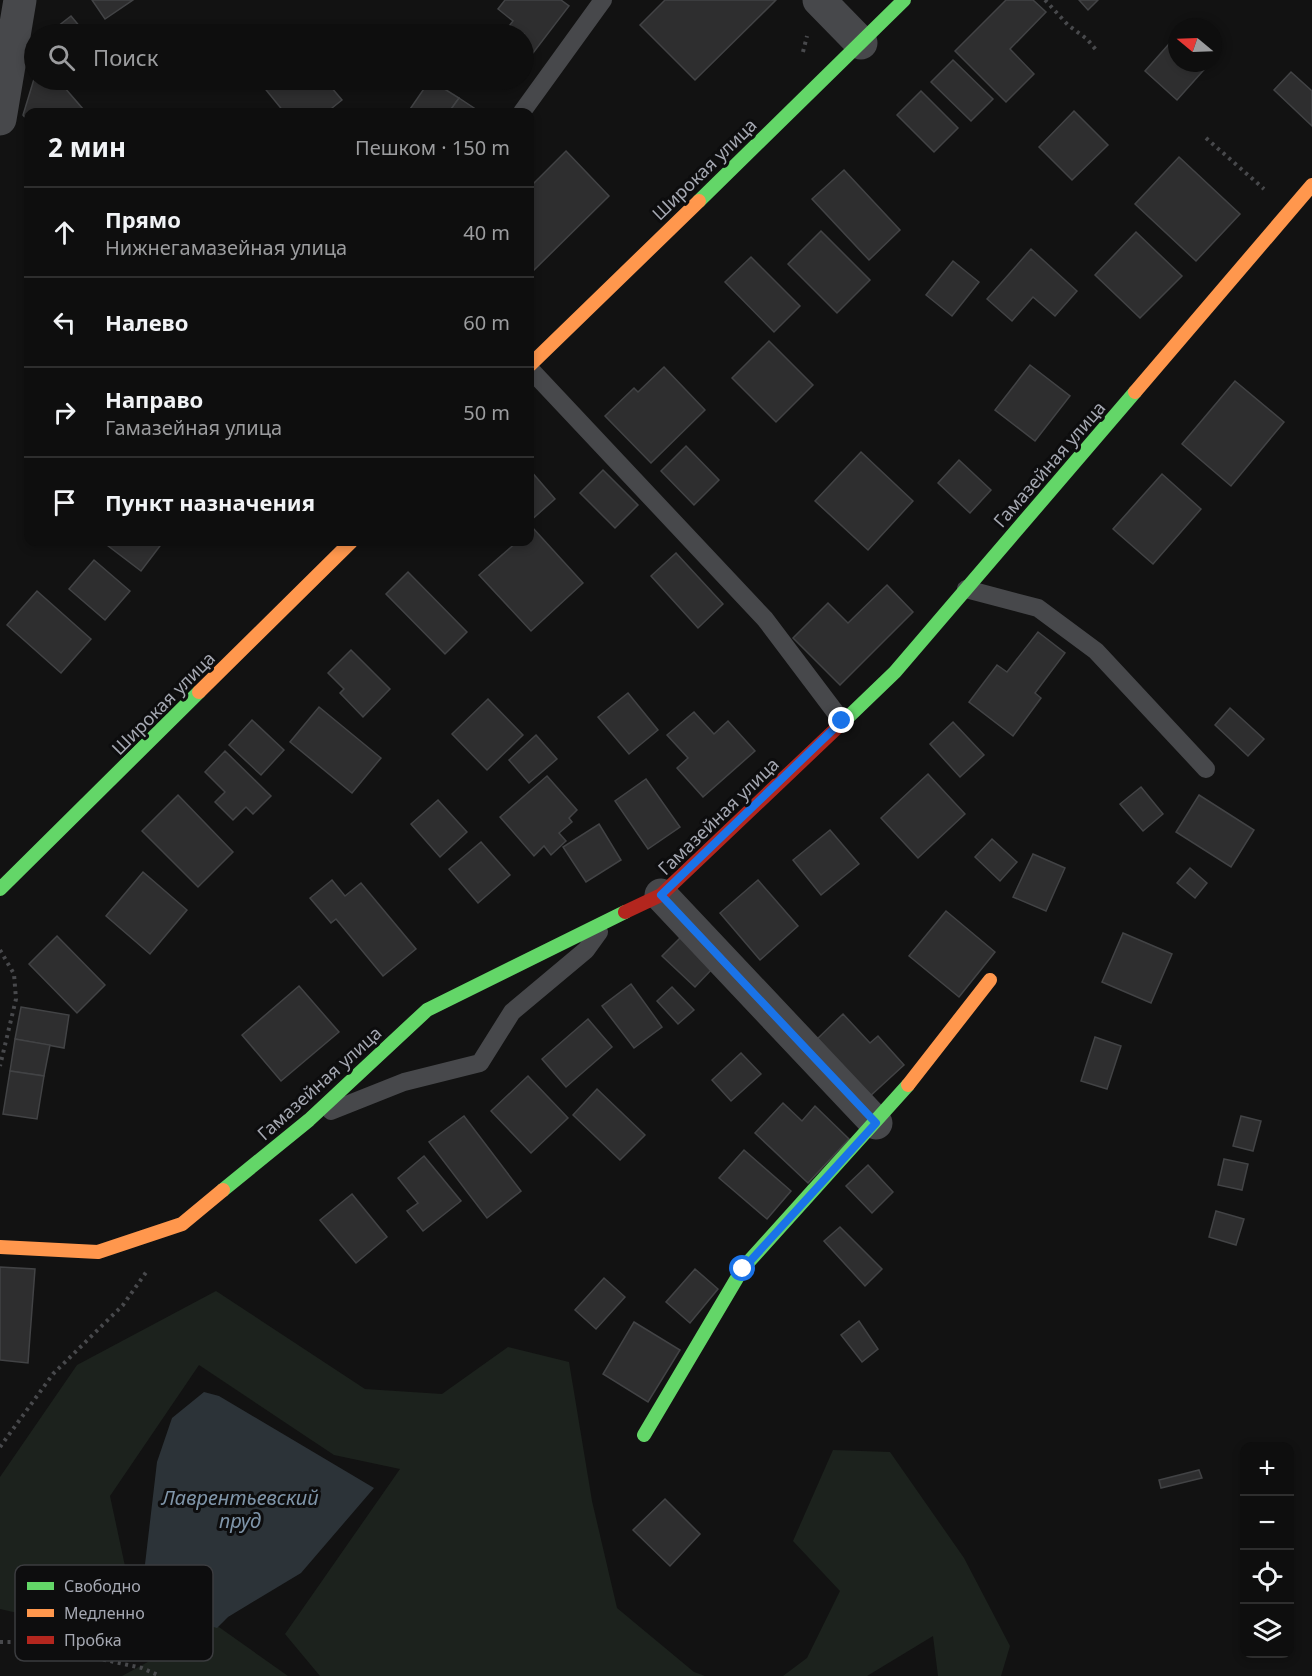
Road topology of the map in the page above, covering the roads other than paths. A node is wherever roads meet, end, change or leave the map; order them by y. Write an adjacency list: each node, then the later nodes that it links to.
1 (20, 0): 7 (street)
2 (603, 0): 6 (lane)
3 (819, 0): 5 (street)
4 (904, 0): 5 (street, Широкая улица)
5 (861, 43): 9 (street, Широкая улица)
6 (525, 108)
7 (0, 119)
8 (1312, 185): 12 (street, Гамазейная улица)
9 (534, 363)
10 (534, 371): 13 (lane)
11 (347, 546): 15 (street, Широкая улица)
12 (966, 589): 13 (street, Гамазейная улица); 14 (lane)
13 (842, 721): 16 (street, Гамазейная улица)
14 (1206, 769)
15 (0, 890)
16 (661, 895): 17 (street, Гамазейная улица); 20 (street)
17 (605, 923): 19 (street, Гамазейная улица); 19 (lane)
18 (990, 980): 20 (street)
19 (309, 1120): 21 (street, Гамазейная улица)
20 (876, 1123): 22 (street)
21 (0, 1248)
22 (644, 1435)

